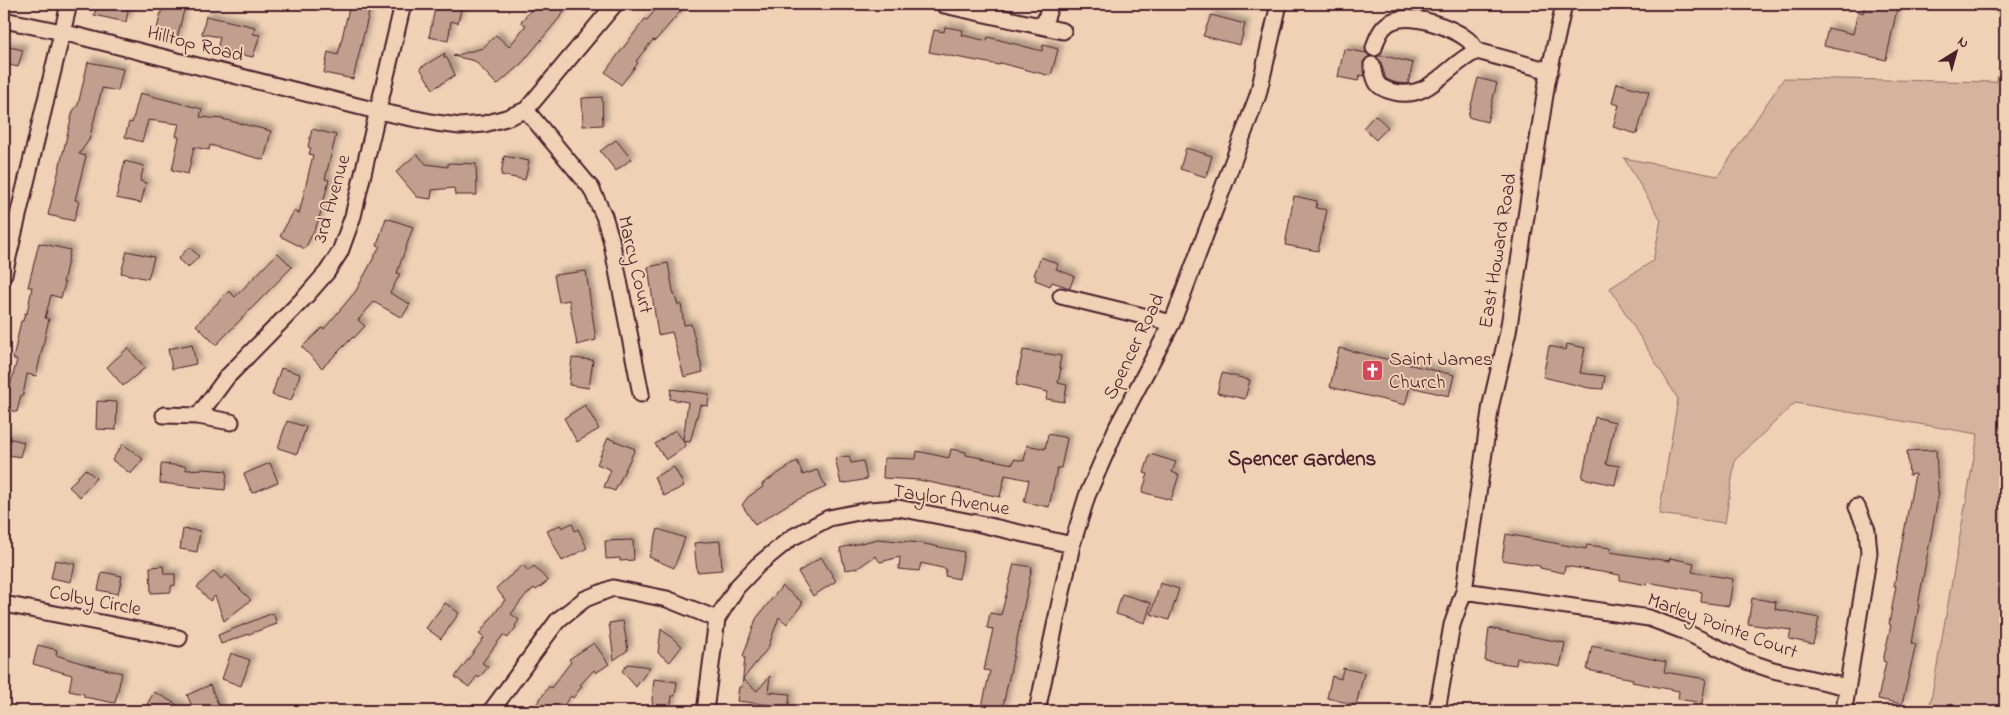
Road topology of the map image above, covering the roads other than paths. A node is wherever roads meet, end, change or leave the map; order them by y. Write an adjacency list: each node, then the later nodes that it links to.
1 (69, 4): 11 (street)
2 (403, 4): 17 (street, 3rd Avenue)
3 (615, 4): 16 (street)
4 (1051, 4): 9 (street)
5 (1279, 4): 20 (street, Spencer Road)
6 (1564, 4): 15 (street, East Howard Road)
7 (944, 5): 9 (street)
8 (4, 20): 11 (street, Hilltop Road)
9 (1043, 26): 10 (street)
10 (1063, 31)
11 (62, 32): 17 (street, Hilltop Road); 18 (street)
12 (1374, 48): 13 (street)
13 (1477, 51): 14 (street); 15 (street)
14 (1372, 66)
15 (1550, 71): 27 (street, East Howard Road)
16 (526, 110): 17 (street, Hilltop Road); 21 (street, Marcy Court)
17 (377, 111): 23 (street, 3rd Avenue)
18 (4, 274)
19 (1061, 296): 20 (street)
20 (1172, 323): 26 (street, Spencer Road)
21 (641, 394)
22 (164, 415): 23 (street)
23 (198, 416): 24 (street)
24 (231, 422)
25 (1857, 507): 31 (street)
26 (1072, 544): 29 (street, Taylor Avenue); 35 (street, Spencer Road)
27 (1464, 591): 31 (street, Marley Pointe Court); 36 (street, East Howard Road)
28 (4, 604): 30 (street, Colby Circle)
29 (717, 619): 33 (street); 34 (street, Taylor Avenue)
30 (179, 638)
31 (1847, 687): 32 (street)
32 (1844, 709)
33 (490, 711)
34 (705, 711)
35 (1038, 711)
36 (1437, 711)

